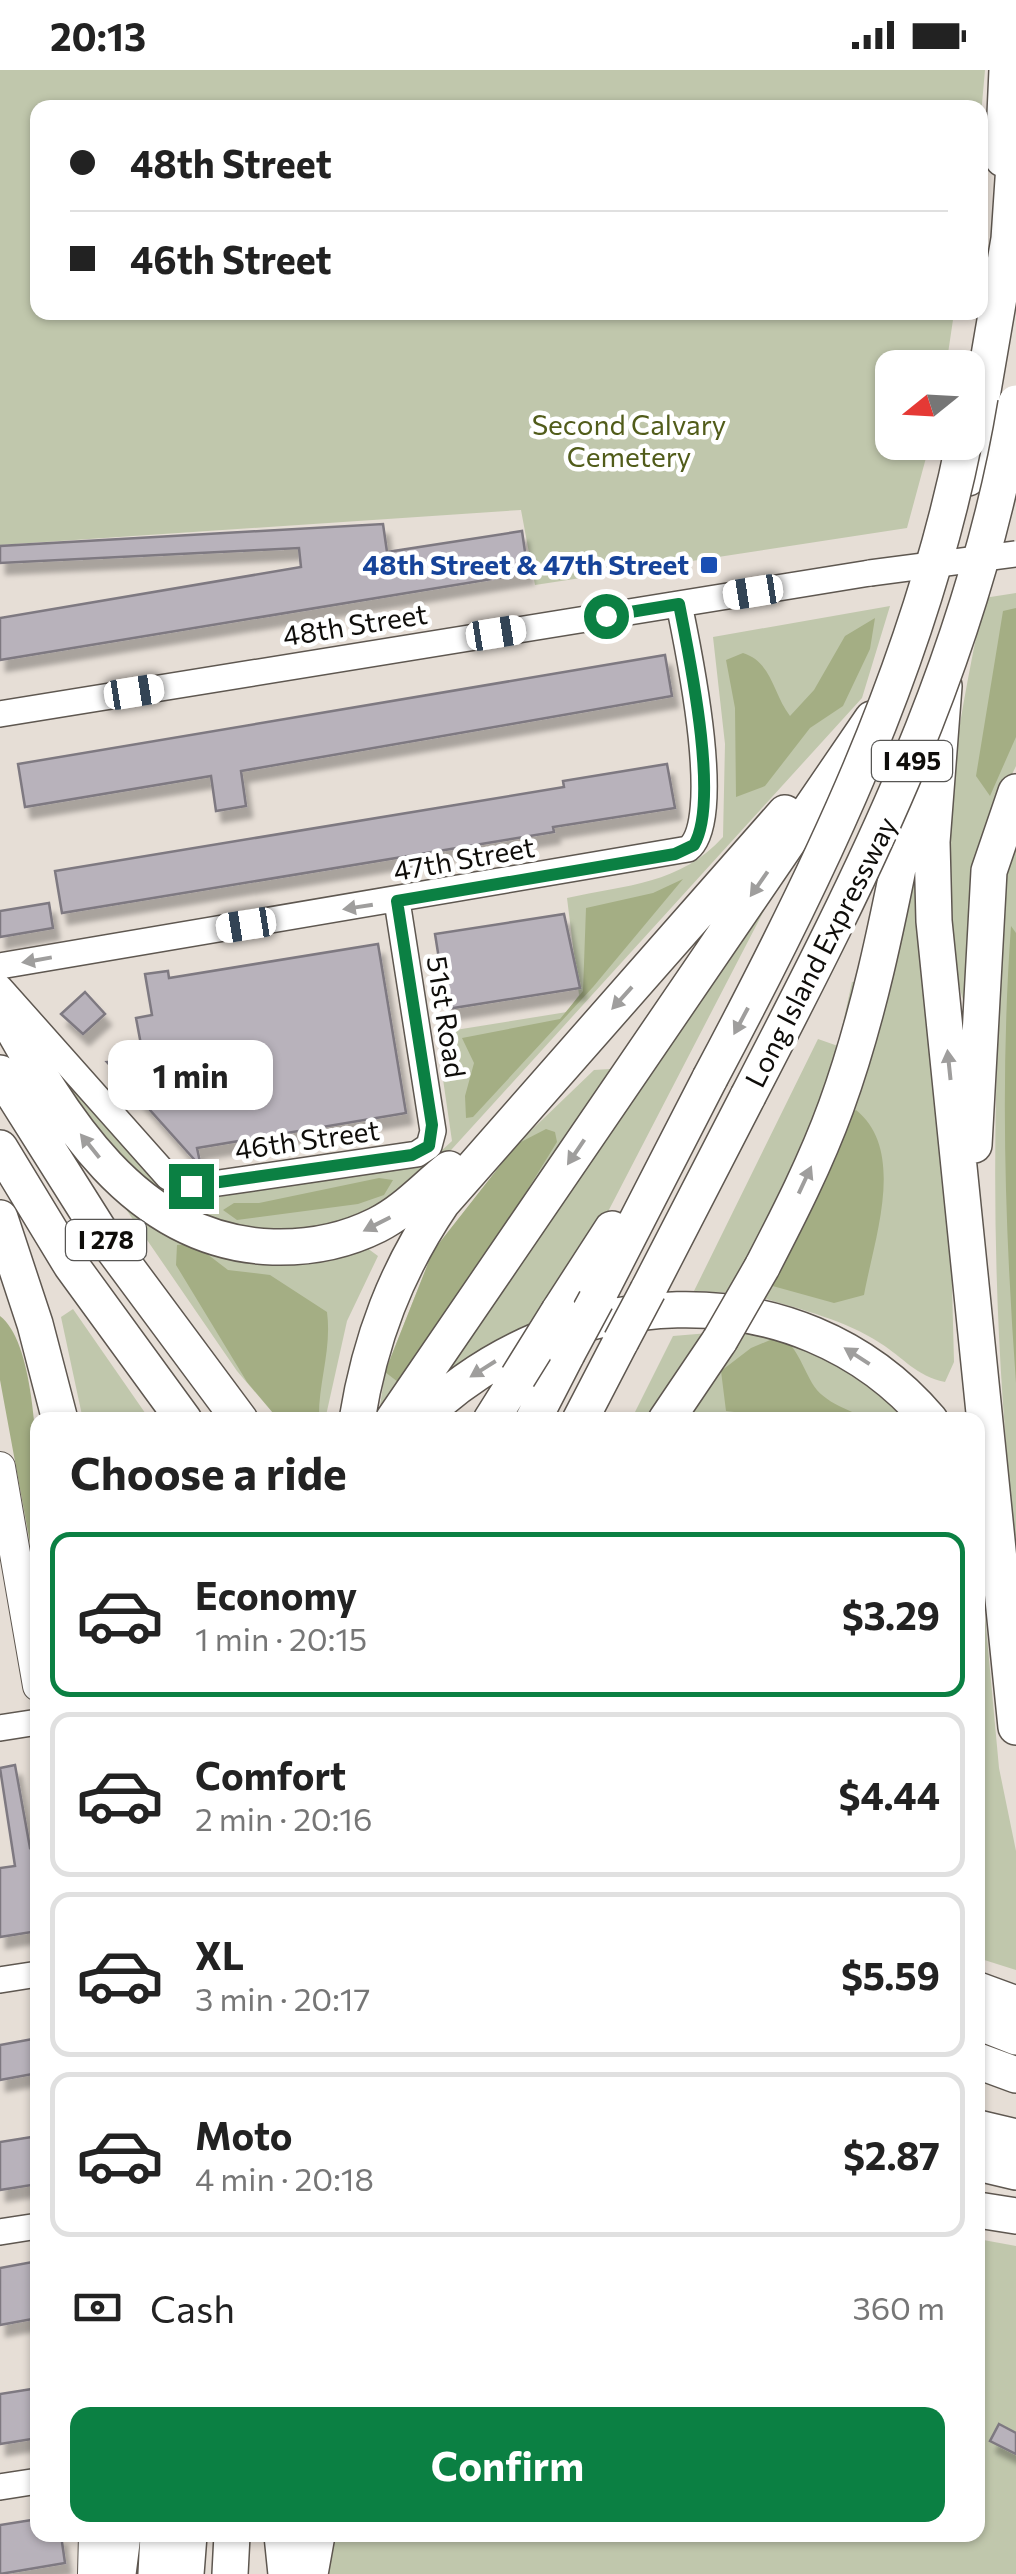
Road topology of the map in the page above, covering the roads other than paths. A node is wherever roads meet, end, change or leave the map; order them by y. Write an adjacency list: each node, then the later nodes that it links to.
1 (1007, 70): 3 (highway)
2 (1016, 135): 13 (highway)
3 (988, 295)
4 (984, 320): 6 (highway)
5 (1016, 323): 11 (highway)
6 (979, 350)
7 (1016, 402): 26 (highway, Long Island Expressway / I 495, bridge)
8 (959, 460): 21 (highway, Long Island Expressway / I 495, one-way to 21, bridge)
9 (1016, 554): 10 (street, 48th Street, bridge)
10 (679, 604): 12 (street, 48th Street); 15 (street, 47th Street)
11 (950, 620): 25 (highway, one-way to 11); 37 (highway, one-way to 11, bridge)
12 (0, 714)
13 (874, 716): 20 (highway, one-way to 20); 31 (highway, one-way to 31)
14 (1016, 792): 25 (highway)
15 (397, 901): 16 (street, 47th Street, one-way to 16); 22 (street, 51st Road)
16 (0, 966)
17 (0, 988): 22 (street, 46th Street)
18 (0, 1006): 20 (highway, one-way to 18)
19 (0, 1073): 27 (highway, I 278)
20 (509, 1122): 30 (highway)
21 (683, 1131): 33 (highway, bridge); 34 (highway, Long Island Expressway / I 495, bridge)
22 (431, 1142)
23 (0, 1148): 29 (highway, I 278)
24 (0, 1218): 28 (highway)
25 (970, 1266): 39 (highway)
26 (617, 1348): 35 (highway, Long Island Expressway / I 495); 36 (highway)
27 (232, 1410)
28 (58, 1412)
29 (178, 1412)
30 (359, 1412)
31 (407, 1412)
32 (413, 1412): 38 (highway, one-way to 32)
33 (496, 1412)
34 (537, 1412)
35 (584, 1412)
36 (597, 1412)
37 (671, 1412)
38 (922, 1412)
39 (984, 1412)
40 (985, 1418): 44 (highway)
41 (0, 1467): 42 (main road)
42 (1, 1475): 45 (main road)
43 (985, 1523): 44 (highway)
44 (999, 1560): 48 (highway)
45 (30, 1640)
46 (30, 1723): 47 (street)
47 (0, 1728)
48 (1016, 1728)
49 (30, 1975): 50 (street)
50 (0, 1980)
51 (985, 1993): 52 (highway)
52 (1016, 2004)
53 (985, 2025): 54 (highway)
54 (1016, 2036)
55 (985, 2064): 56 (highway)
56 (1016, 2075)
57 (985, 2130): 58 (highway)
58 (1016, 2137)
59 (985, 2165): 60 (highway)
60 (1016, 2172)
61 (985, 2211): 62 (highway)
62 (1016, 2216)
63 (30, 2227): 64 (street)
64 (0, 2232)
65 (30, 2482): 66 (street)
66 (0, 2487)
67 (94, 2542): 76 (main road)
68 (122, 2542): 77 (highway)
69 (138, 2542): 78 (highway)
70 (158, 2542): 79 (highway)
71 (188, 2542): 80 (highway)
72 (232, 2542): 81 (highway)
73 (283, 2542): 82 (highway)
74 (299, 2542): 83 (highway)
75 (316, 2542): 84 (highway)
76 (93, 2574)
77 (118, 2574)
78 (136, 2574)
79 (156, 2574)
80 (186, 2574)
81 (230, 2574)
82 (286, 2574)
83 (297, 2574)
84 (310, 2574)

